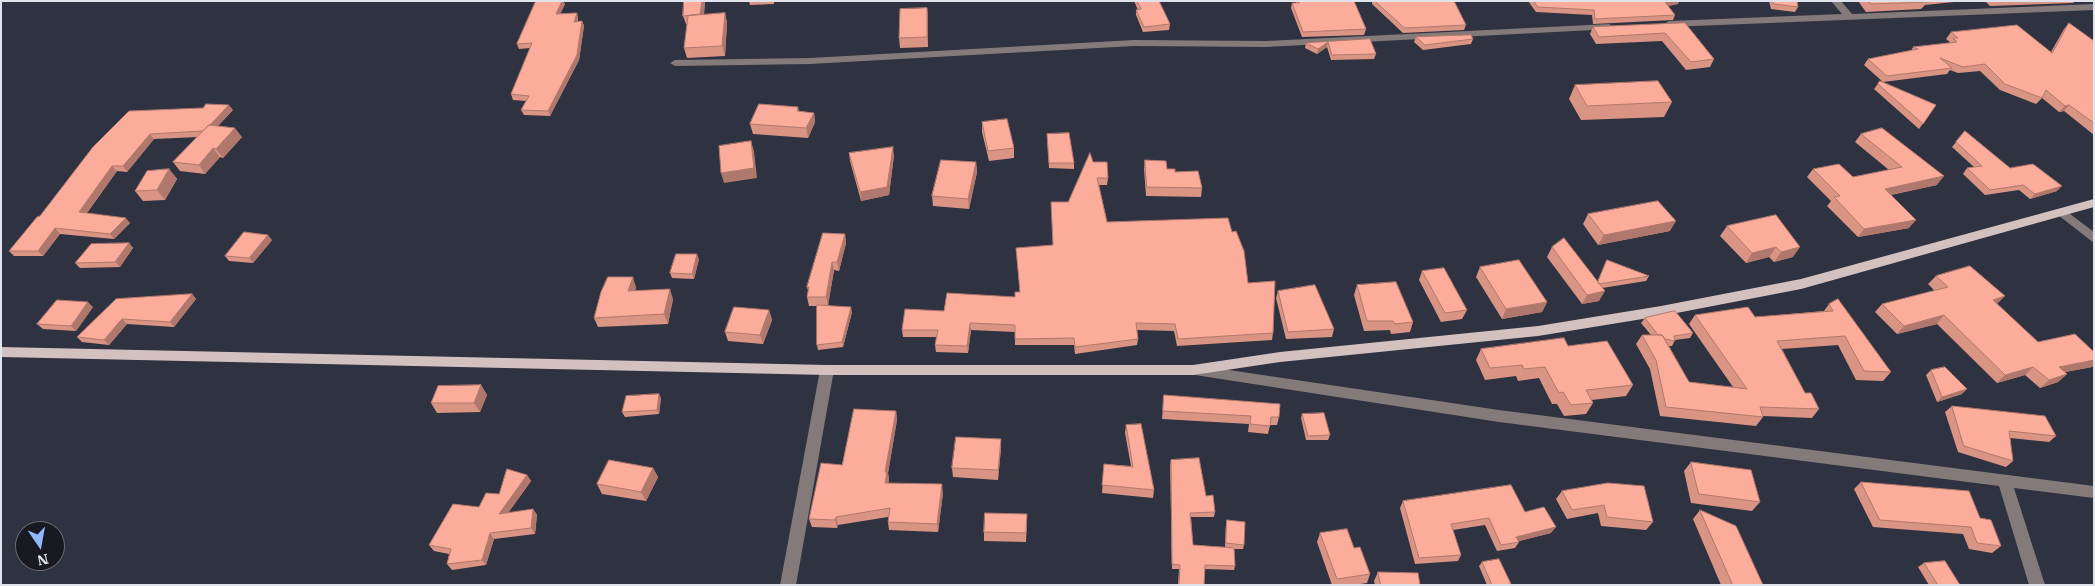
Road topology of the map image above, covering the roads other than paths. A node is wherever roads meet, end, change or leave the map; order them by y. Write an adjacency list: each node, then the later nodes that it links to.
1 (1836, 1): 3 (street)
2 (2094, 7): 3 (street)
3 (1849, 17): 4 (street)
4 (1659, 25)
5 (1619, 27): 6 (street)
6 (675, 63)
7 (2094, 203): 8 (main road)
8 (2062, 212): 9 (street); 12 (main road)
9 (2094, 238)
10 (1, 352): 11 (main road)
11 (827, 370): 12 (main road); 15 (street)
12 (1193, 370): 13 (street)
13 (2004, 479): 14 (street); 16 (street)
14 (2094, 492)
15 (788, 585)
16 (2037, 585)

